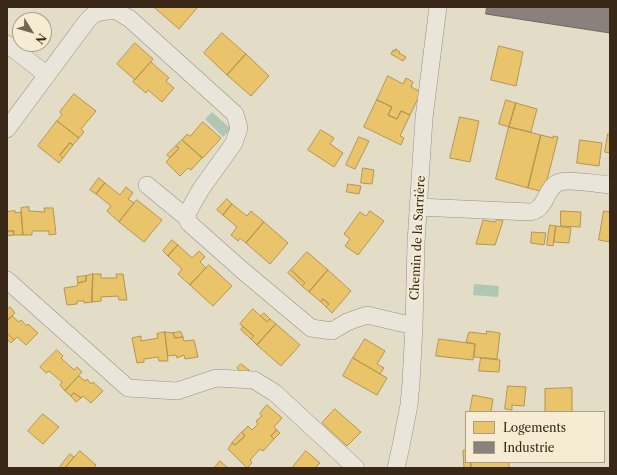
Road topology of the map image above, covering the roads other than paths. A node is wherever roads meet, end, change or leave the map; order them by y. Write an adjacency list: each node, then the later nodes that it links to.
1 (438, 7): 8 (street, Chemin de la Sarrière)
2 (87, 11): 4 (street); 9 (street)
3 (7, 44): 4 (street)
4 (47, 75): 5 (street)
5 (8, 128)
6 (147, 185): 9 (street)
7 (610, 186): 8 (street)
8 (418, 207): 11 (street, Chemin de la Sarrière)
9 (187, 218): 11 (street)
10 (7, 280): 12 (street)
11 (414, 326): 13 (street, Chemin de la Sarrière)
12 (356, 468)
13 (396, 468)

